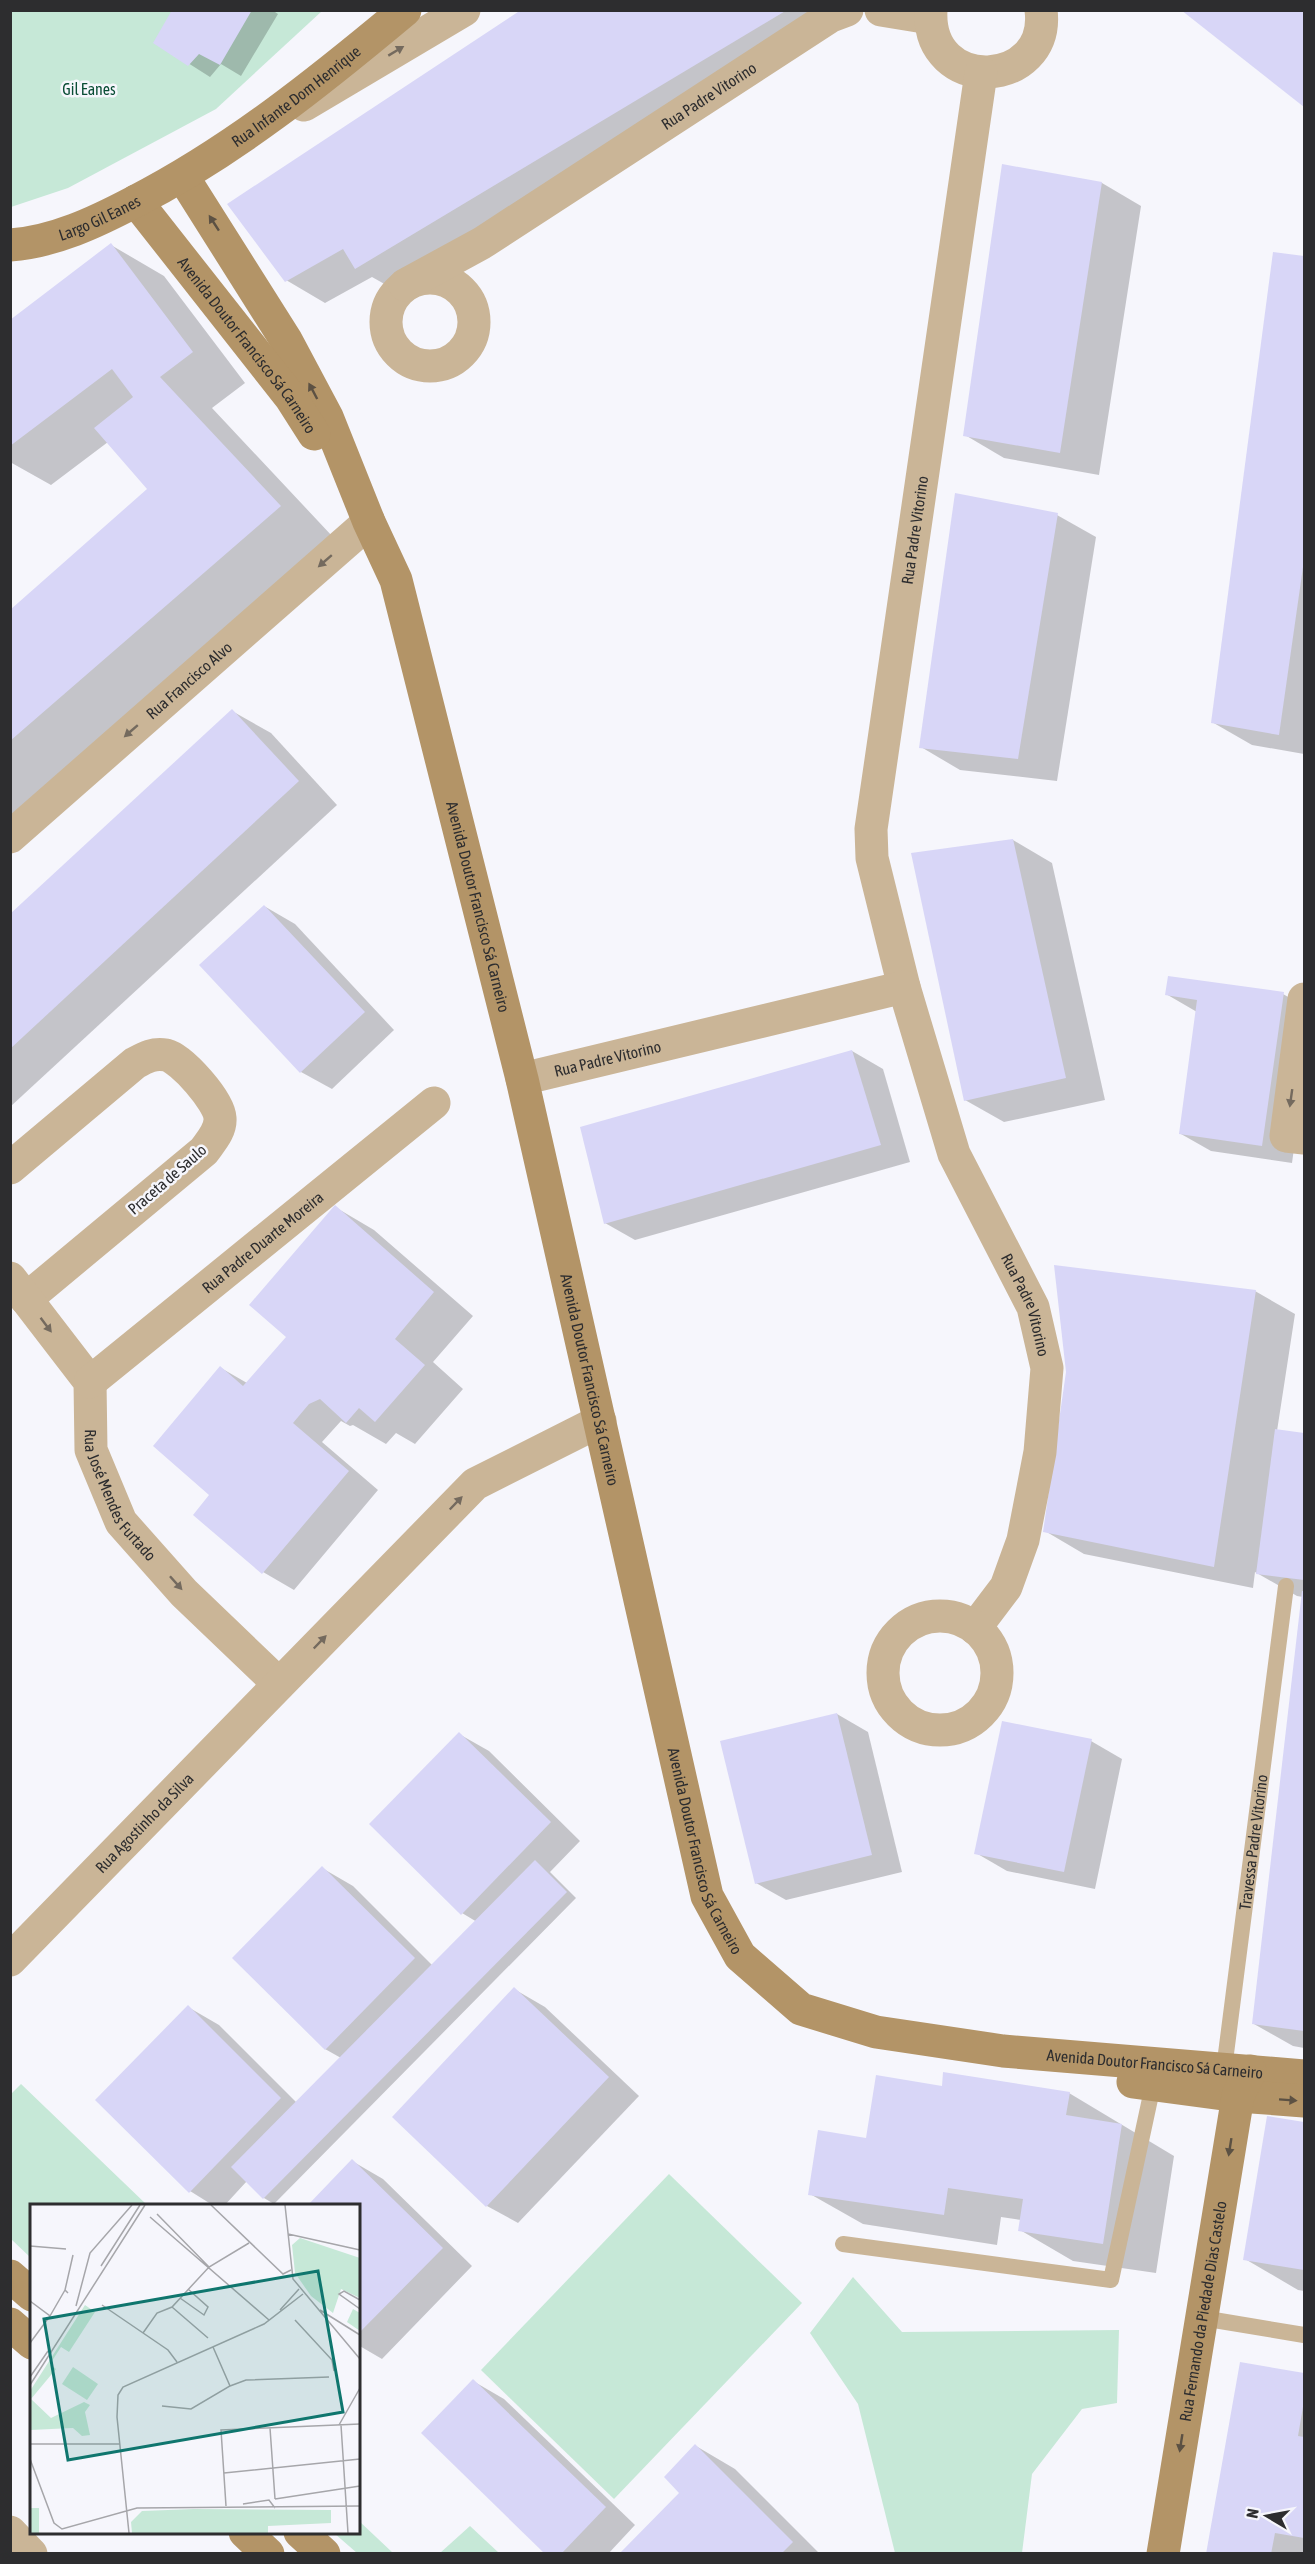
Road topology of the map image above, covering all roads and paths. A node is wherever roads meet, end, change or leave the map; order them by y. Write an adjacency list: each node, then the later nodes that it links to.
1 (405, 10): 8 (street, Rua Infante Dom Henrique)
2 (464, 10): 8 (street, one-way to 2)
3 (847, 10): 10 (street, Rua Padre Vitorino)
4 (881, 10): 6 (street)
5 (1041, 10): 7 (street)
6 (931, 14): 7 (street)
7 (981, 73): 16 (street, Rua Padre Vitorino)
8 (183, 177): 9 (street, Largo Gil Eanes); 14 (street, Avenida Doutor Francisco Sá Carneiro, one-way to 8)
9 (136, 201): 11 (street, Largo Gil Eanes); 14 (street, Avenida Doutor Francisco Sá Carneiro)
10 (482, 243): 12 (street, Rua Padre Vitorino); 13 (street, Rua Padre Vitorino)
11 (10, 245)
12 (405, 285): 13 (street); 13 (street, Rua Padre Vitorino)
13 (475, 318)
14 (369, 522): 15 (street, Rua Francisco Alvo, one-way to 15); 18 (street, Avenida Doutor Francisco Sá Carneiro)
15 (10, 837)
16 (904, 987): 18 (street, Rua Padre Vitorino); 26 (street, Rua Padre Vitorino)
17 (1305, 999): 20 (street, one-way to 20)
18 (522, 1079): 24 (street, Avenida Doutor Francisco Sá Carneiro)
19 (434, 1103): 23 (street, Rua Padre Duarte Moreira)
20 (1295, 1137)
21 (10, 1168): 22 (street, Praceta de Saulo)
22 (18, 1288): 23 (street, one-way to 23)
23 (90, 1382): 27 (street, Rua José Mendes Furtado, one-way to 27)
24 (600, 1421): 27 (street, Rua Agostinho da Silva, one-way to 24); 29 (street, Avenida Doutor Francisco Sá Carneiro)
25 (1286, 1586): 31 (lane, Travessa Padre Vitorino)
26 (975, 1628)
27 (279, 1684): 28 (street, Rua Agostinho da Silva)
28 (10, 1960)
29 (1003, 2051): 31 (street, Avenida Doutor Francisco Sá Carneiro); 32 (street, Avenida Doutor Francisco Sá Carneiro)
30 (1305, 2076): 31 (street, Avenida Doutor Francisco Sá Carneiro)
31 (1237, 2078): 32 (street, Avenida Doutor Francisco Sá Carneiro); 33 (street, Avenida Doutor Francisco Sá Carneiro, one-way to 33); 37 (street, Rua Fernando da Piedade Dias Castelo, one-way to 37)
32 (1153, 2085): 34 (lane)
33 (1305, 2101)
34 (843, 2244)
35 (10, 2276): 36 (street)
36 (30, 2293)
37 (1202, 2318): 39 (lane); 47 (street, Rua Fernando da Piedade Dias Castelo, one-way to 47)
38 (10, 2324): 40 (street)
39 (1305, 2335)
40 (30, 2341)
41 (10, 2532): 44 (street)
42 (247, 2534): 45 (street)
43 (302, 2534): 46 (street)
44 (31, 2553)
45 (268, 2553)
46 (324, 2553)
47 (1163, 2553)

